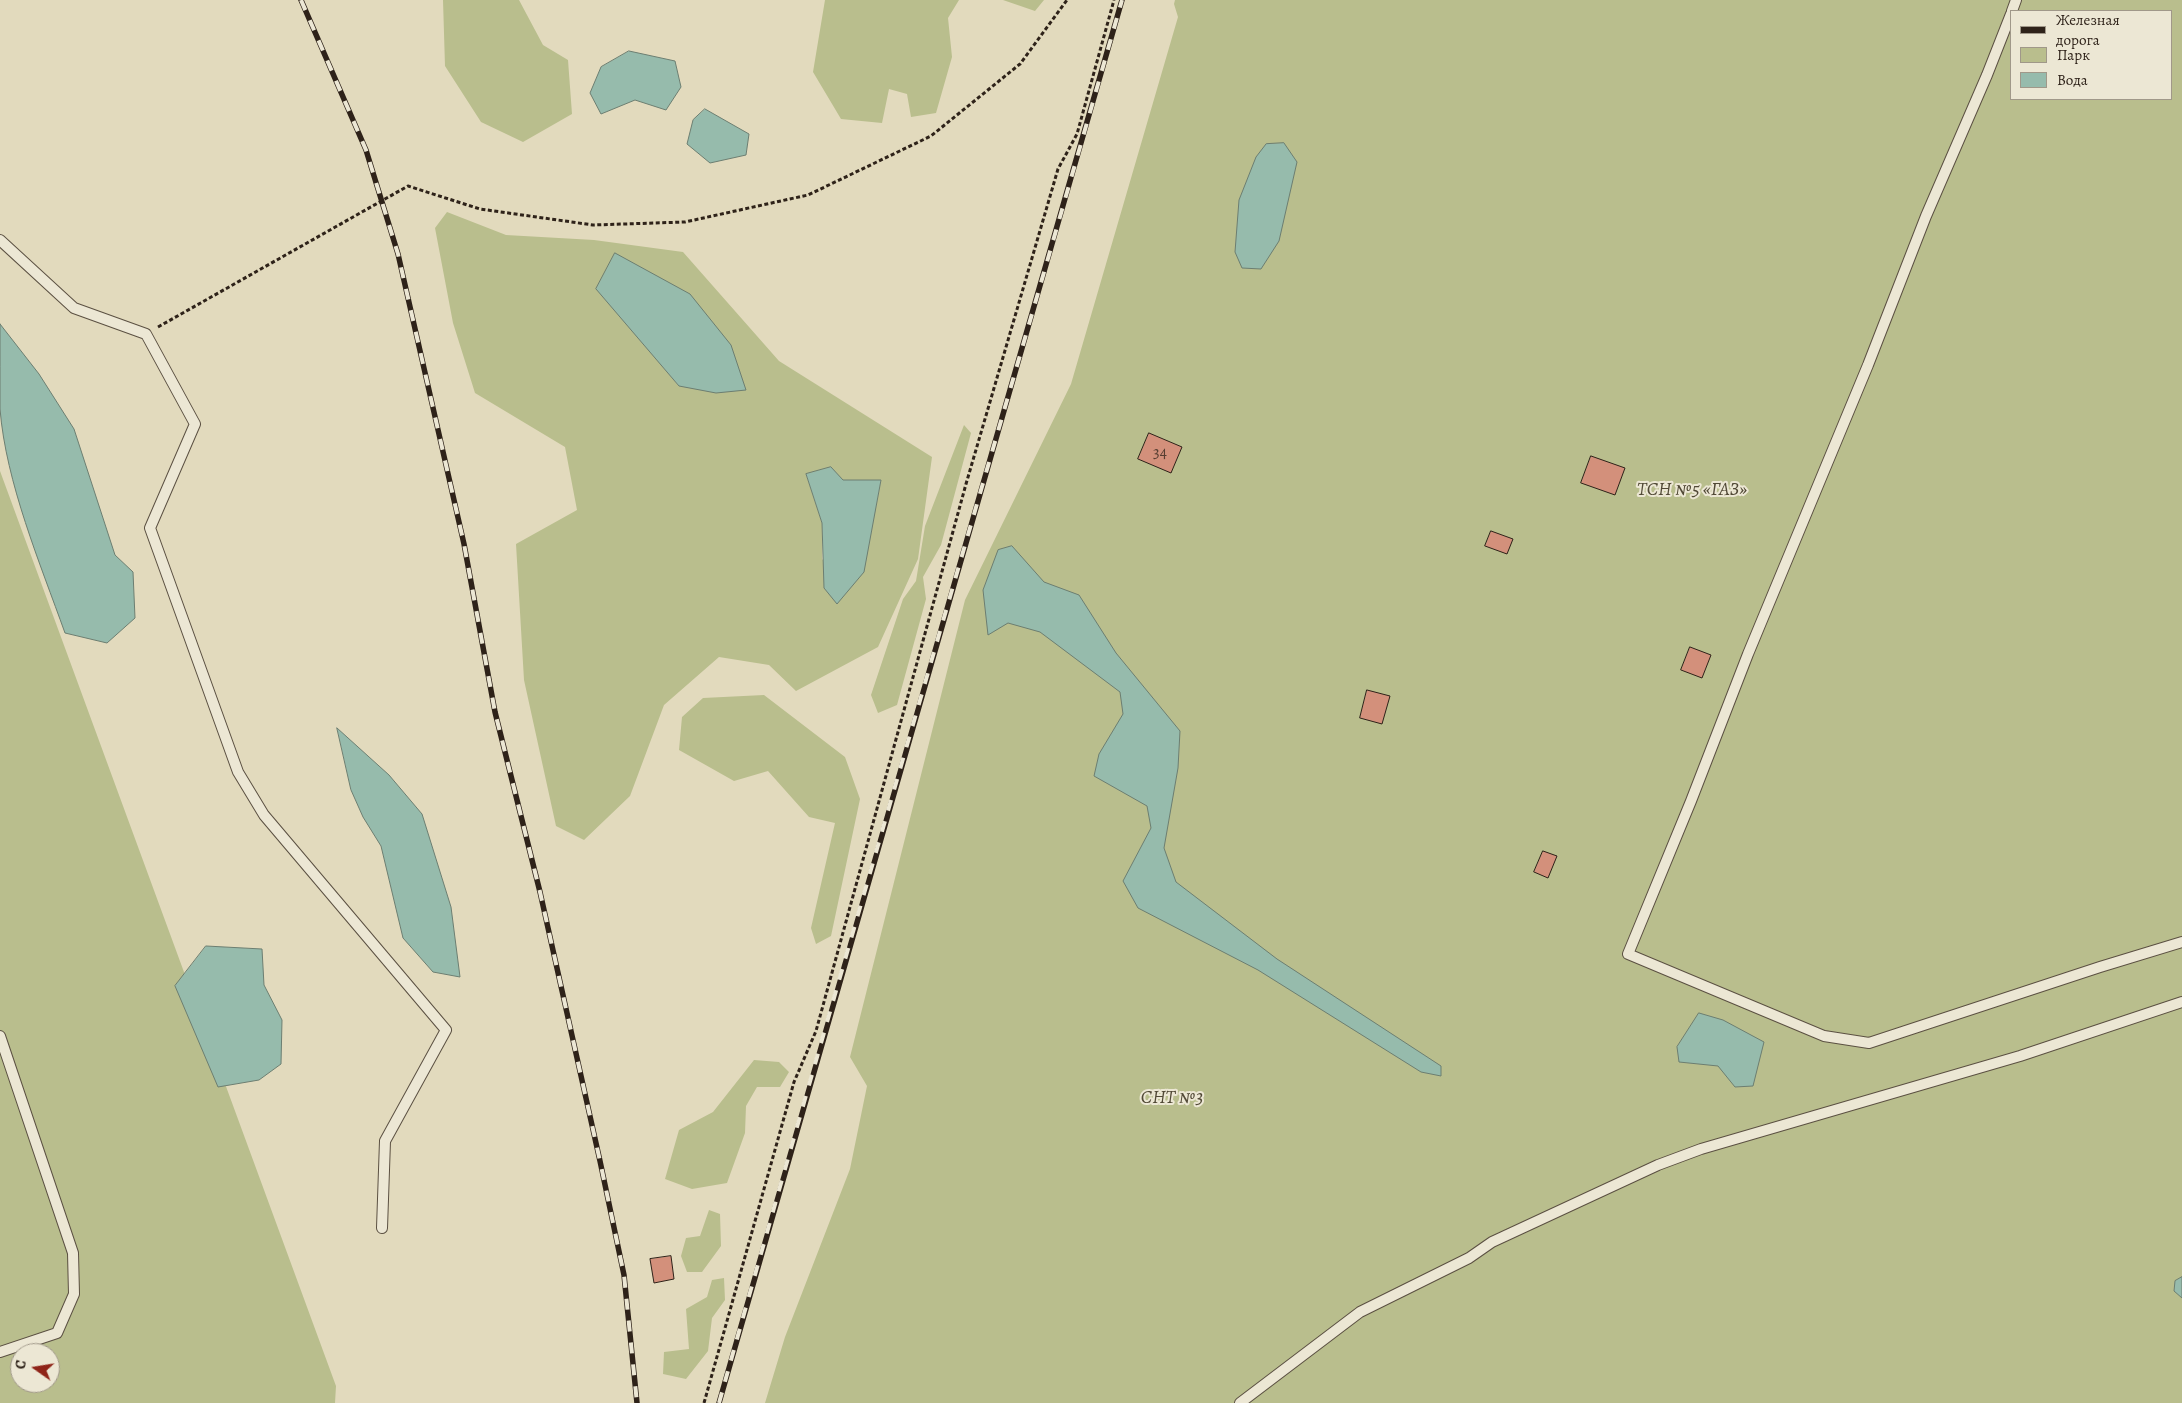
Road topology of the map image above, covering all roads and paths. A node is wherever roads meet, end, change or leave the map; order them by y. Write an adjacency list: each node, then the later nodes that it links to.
1 (1067, 0): 5 (path)
2 (1114, 0): 11 (path)
3 (2010, 16): 6 (lane)
4 (0, 240): 5 (lane)
5 (146, 334): 9 (lane)
6 (2182, 942)
7 (2182, 1002): 12 (lane)
8 (0, 1036): 10 (lane)
9 (382, 1228)
10 (0, 1352)
11 (704, 1403)
12 (1240, 1403)

